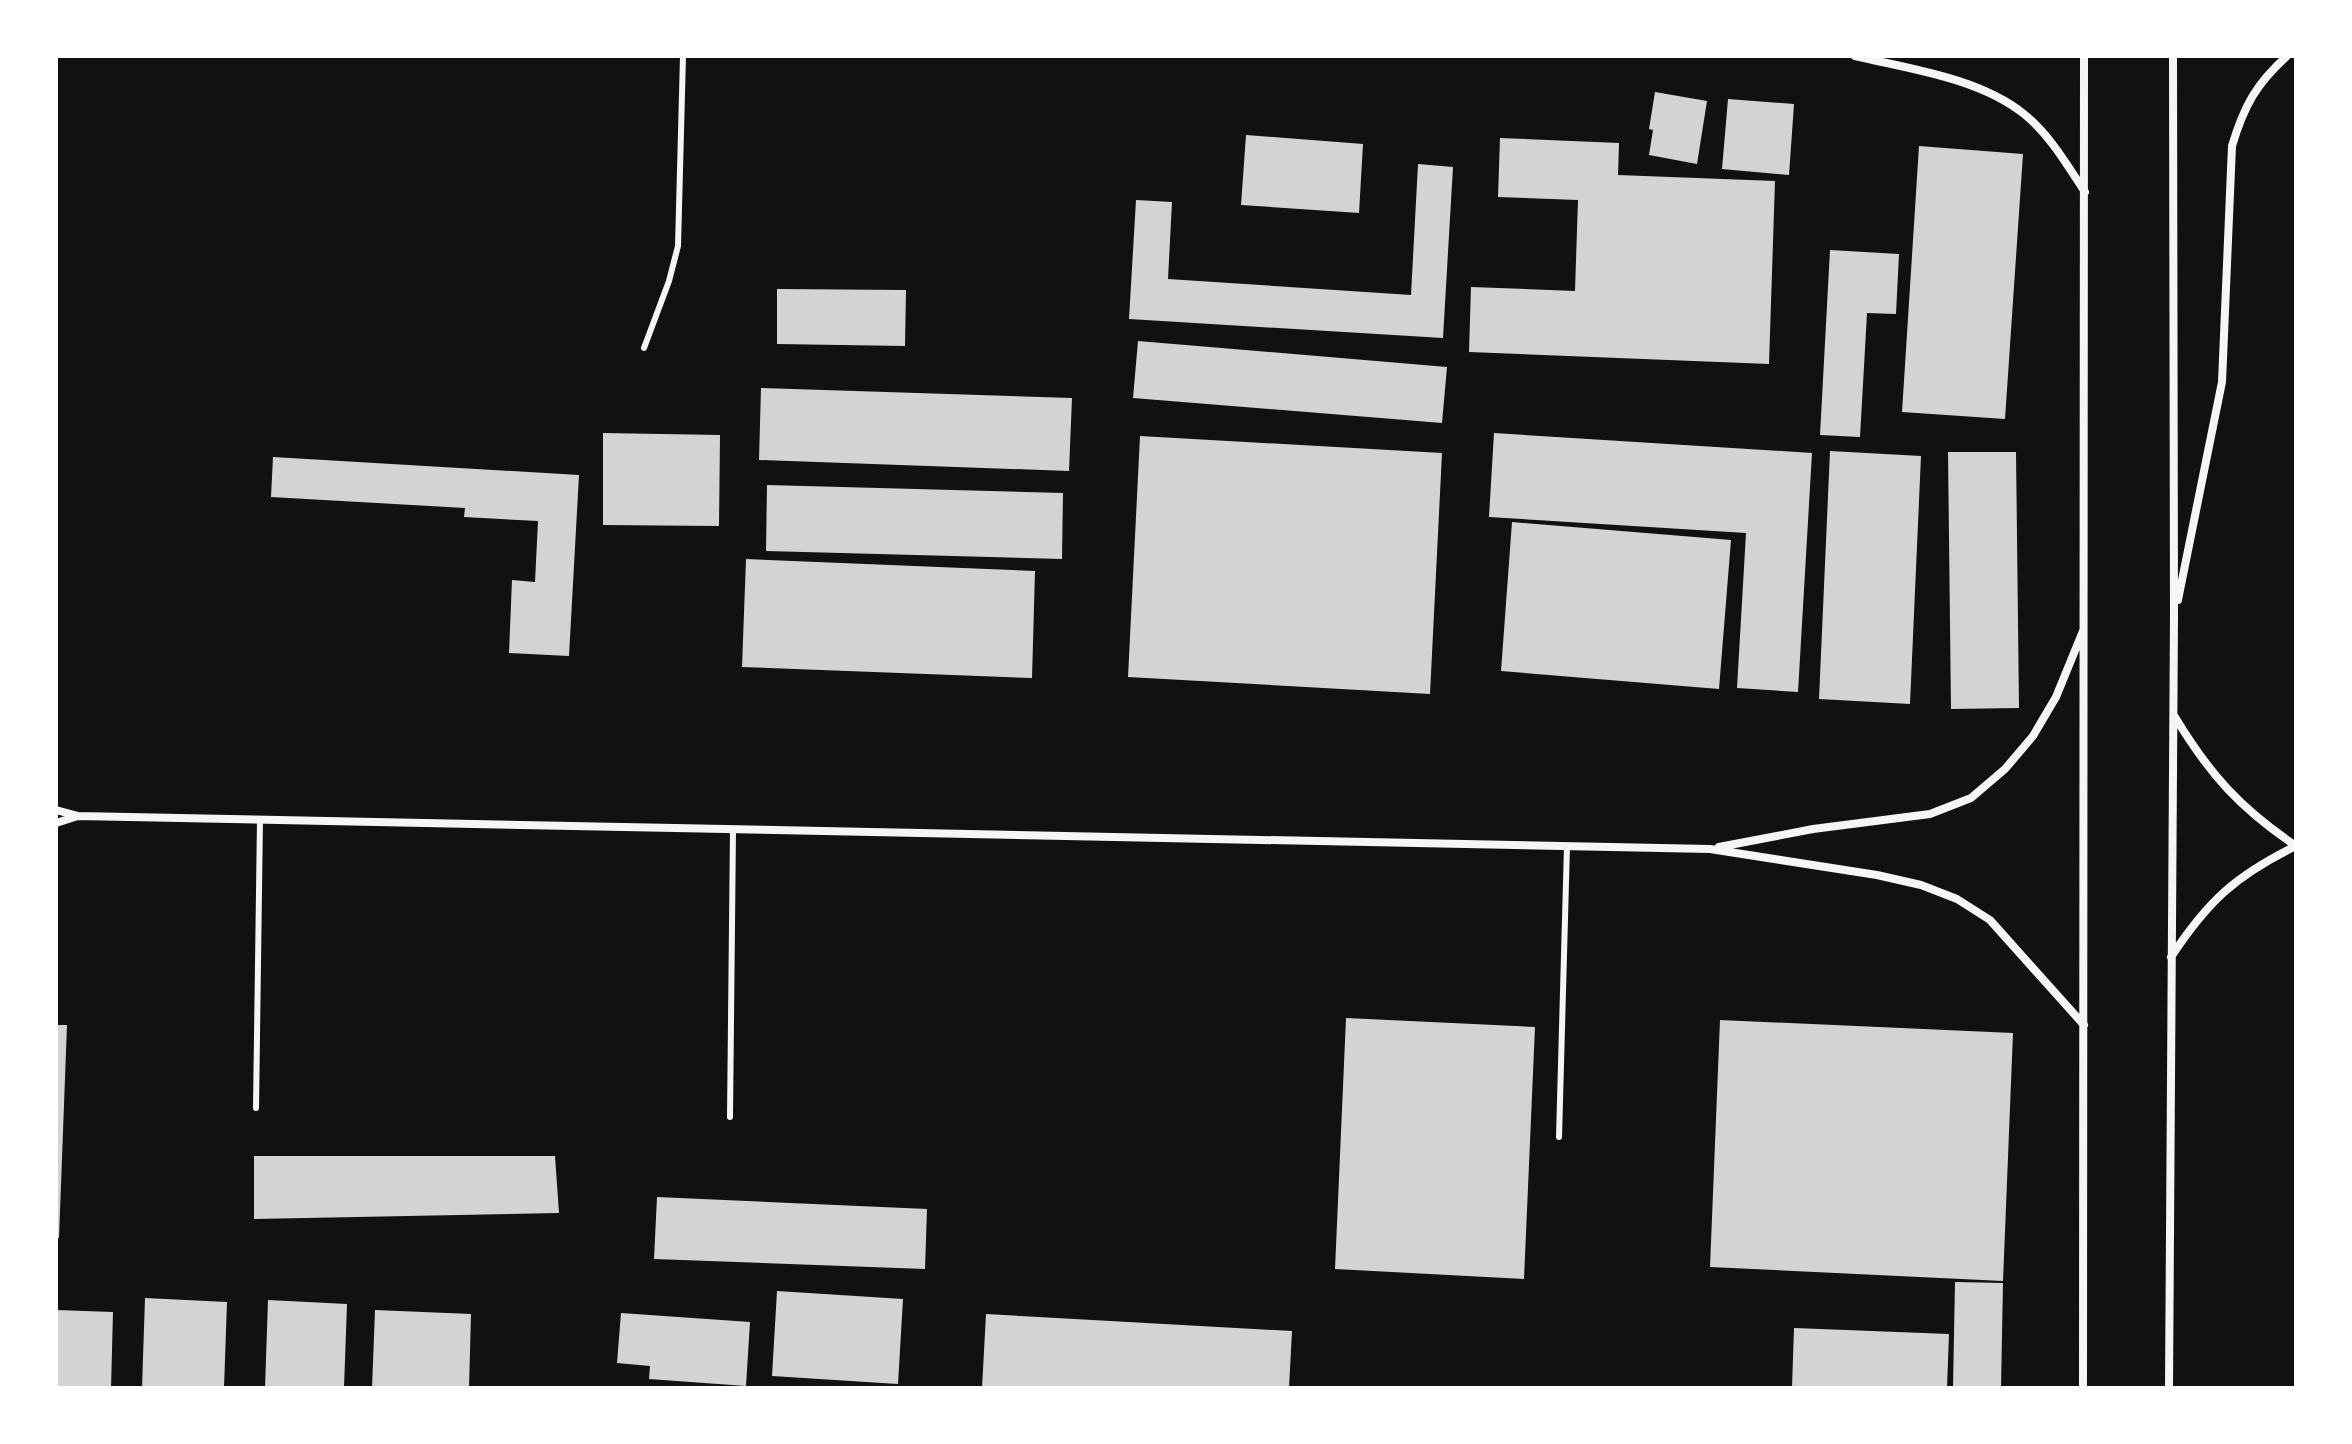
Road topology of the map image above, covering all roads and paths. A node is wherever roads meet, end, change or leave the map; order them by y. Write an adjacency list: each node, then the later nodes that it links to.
1 (683, 56): 7 (lane)
2 (1855, 56): 6 (street)
3 (2084, 56): 6 (street)
4 (2173, 56): 8 (street)
5 (2287, 56): 8 (street)
6 (2085, 192): 9 (street)
7 (644, 348)
8 (2174, 617): 10 (street)
9 (2084, 626): 18 (street); 20 (street)
10 (2174, 715): 17 (street); 19 (street)
11 (56, 810): 12 (street)
12 (78, 816): 13 (street); 14 (street)
13 (260, 819): 15 (street); 21 (lane)
14 (56, 823)
15 (733, 829): 16 (street); 22 (lane)
16 (1567, 846): 18 (street); 23 (lane)
17 (2296, 846): 19 (street)
18 (1710, 849): 20 (street)
19 (2171, 958): 25 (street)
20 (2084, 1025): 24 (street)
21 (256, 1108)
22 (730, 1117)
23 (1559, 1137)
24 (2083, 1388)
25 (2169, 1388)

